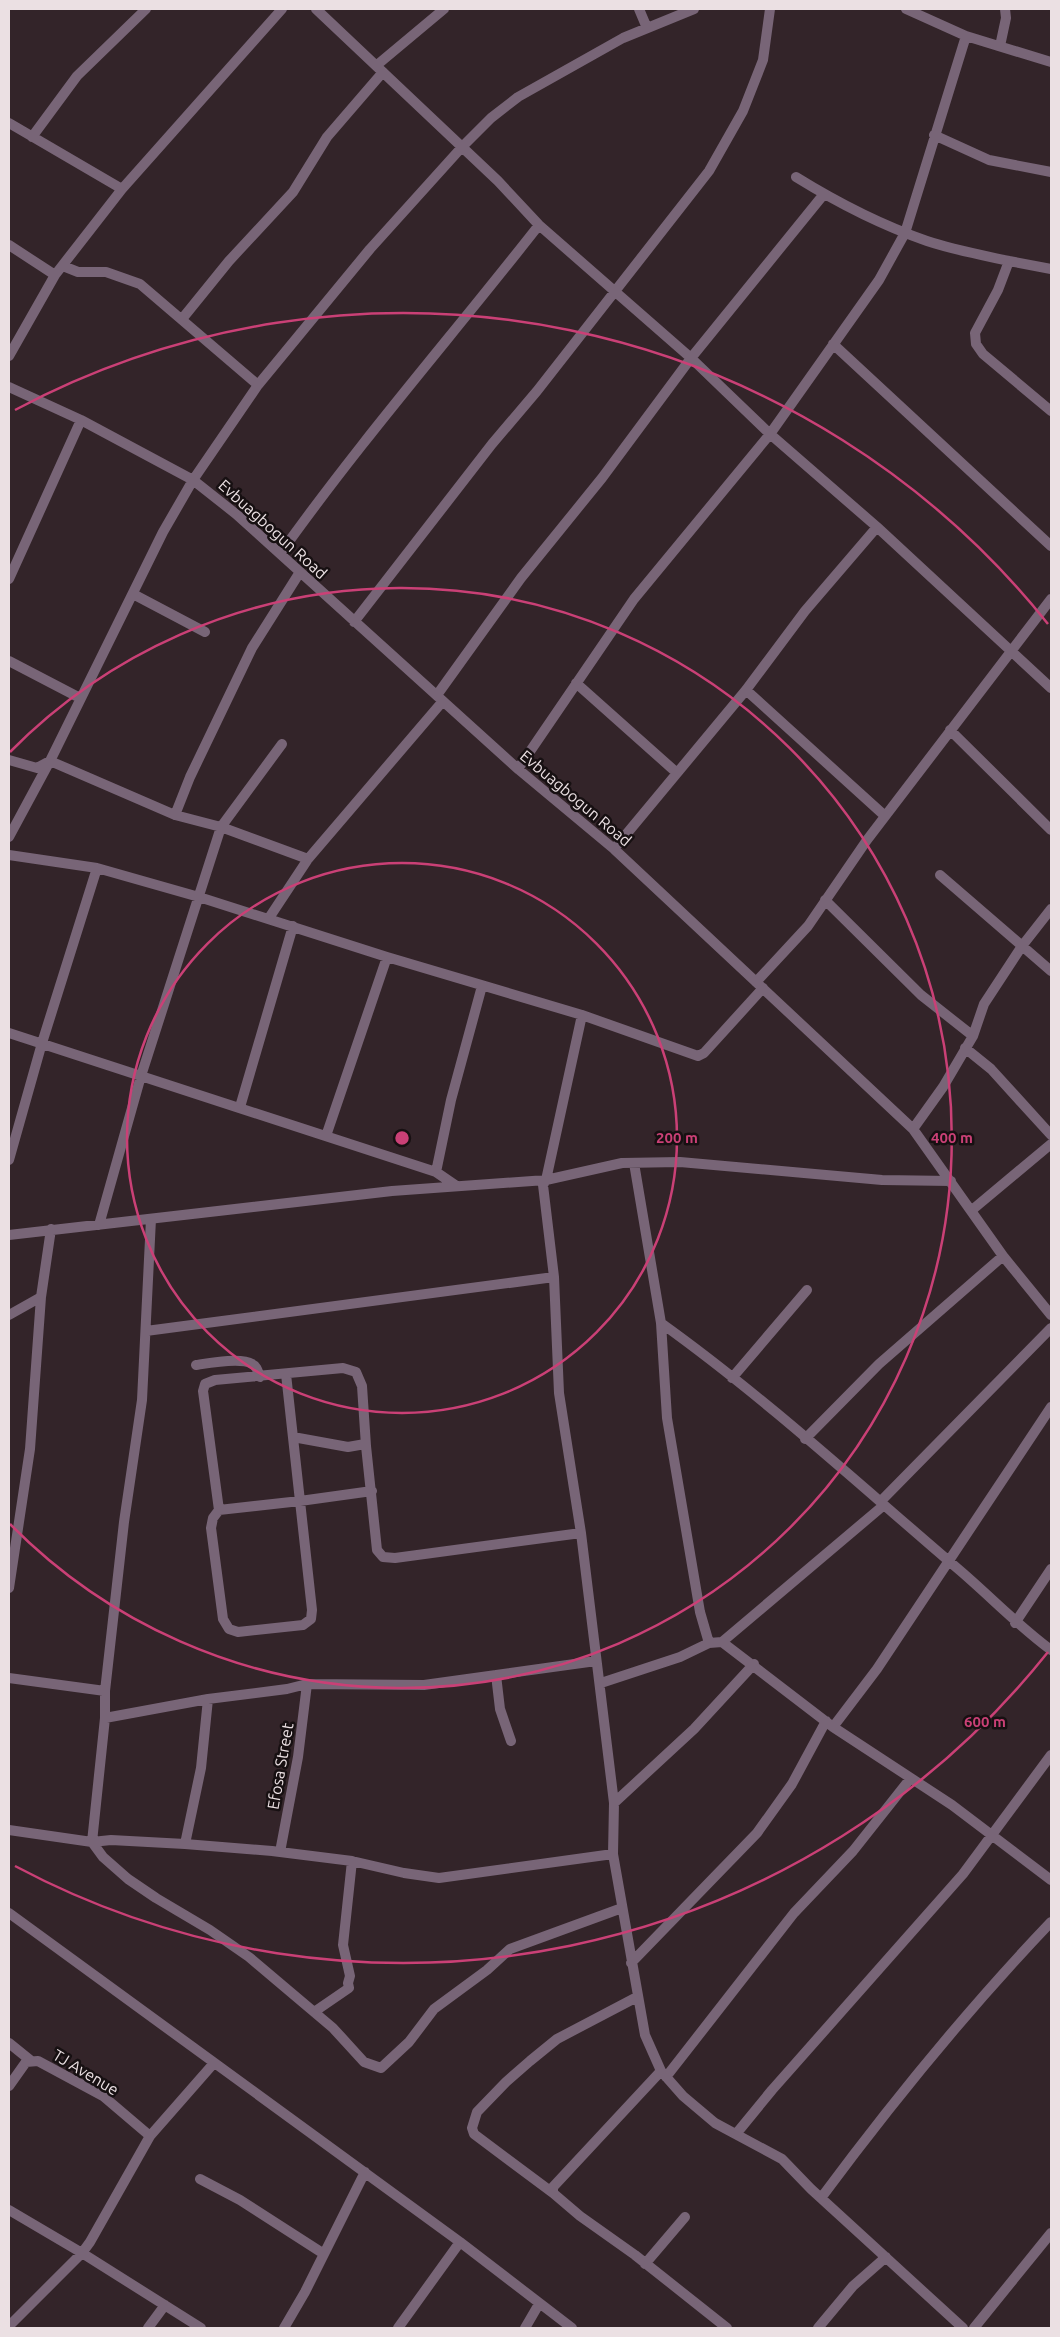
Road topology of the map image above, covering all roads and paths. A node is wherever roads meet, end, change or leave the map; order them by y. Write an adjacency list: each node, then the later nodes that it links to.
1 (146, 9): 17 (street)
2 (282, 9): 21 (street)
3 (316, 9): 14 (street)
4 (444, 9): 14 (street)
5 (639, 9): 10 (street)
6 (694, 9): 10 (street)
7 (770, 9): 30 (street)
8 (906, 9): 11 (street)
9 (1005, 9): 12 (street)
10 (647, 28): 18 (street)
11 (966, 36): 12 (street); 16 (street)
12 (1000, 46): 13 (street)
13 (1051, 62)
14 (380, 69): 18 (street); 31 (street)
15 (9, 123): 17 (street)
16 (934, 135): 19 (street); 24 (street)
17 (32, 137): 21 (street)
18 (462, 147): 23 (street); 35 (street)
19 (1051, 172)
20 (796, 177): 22 (street)
21 (122, 190): 27 (street)
22 (824, 194): 24 (street); 34 (street)
23 (539, 225): 30 (street); 43 (street)
24 (905, 233): 26 (street); 32 (street)
25 (9, 245): 29 (street)
26 (1010, 261): 28 (street); 37 (street)
27 (63, 266): 29 (street); 31 (street)
28 (1051, 269)
29 (55, 275): 33 (street)
30 (616, 292): 34 (street); 48 (street)
31 (182, 319): 35 (street)
32 (833, 344): 39 (street); 42 (street)
33 (9, 356)
34 (691, 358): 39 (street); 56 (street)
35 (258, 385): 40 (street)
36 (9, 386): 38 (street, Evbuagbogun Road)
37 (1051, 411)
38 (81, 420): 40 (street, Evbuagbogun Road); 45 (street)
39 (770, 434): 41 (street); 52 (street)
40 (193, 480): 43 (street, Evbuagbogun Road); 46 (street)
41 (877, 527): 50 (street); 54 (street)
42 (1051, 546)
43 (280, 554): 44 (street, Evbuagbogun Road)
44 (300, 572): 48 (street, Evbuagbogun Road); 63 (street)
45 (9, 579)
46 (133, 594): 49 (street); 55 (street)
47 (1051, 599): 50 (street)
48 (354, 622): 56 (street, Evbuagbogun Road)
49 (205, 632)
50 (1012, 652): 53 (street); 57 (street)
51 (9, 660): 55 (street)
52 (576, 683): 61 (street); 62 (street)
53 (1051, 688)
54 (746, 690): 62 (street); 64 (street)
55 (80, 698): 60 (street)
56 (440, 698): 61 (street, Evbuagbogun Road); 70 (street)
57 (950, 730): 64 (street); 66 (street)
58 (282, 744): 65 (street)
59 (9, 760): 60 (street)
60 (50, 761): 63 (street); 67 (street)
61 (518, 769): 68 (street, Evbuagbogun Road)
62 (677, 773): 68 (street)
63 (175, 815): 65 (street)
64 (885, 816): 74 (street)
65 (221, 827): 70 (street); 73 (street)
66 (1051, 830)
67 (9, 837)
68 (614, 849): 81 (street, Evbuagbogun Road)
69 (9, 855): 71 (street)
70 (308, 859): 76 (street)
71 (97, 868): 73 (street); 86 (street)
72 (940, 875): 78 (street)
73 (199, 897): 76 (street); 88 (street)
74 (826, 900): 81 (street); 85 (street)
75 (1051, 909): 78 (street)
76 (269, 918): 77 (street)
77 (293, 926): 79 (street); 89 (street)
78 (1022, 946): 80 (street); 85 (street)
79 (387, 957): 82 (street); 92 (street)
80 (1051, 971)
81 (760, 985): 83 (street); 90 (street, Evbuagbogun Road)
82 (482, 986): 83 (street); 96 (street)
83 (582, 1015): 97 (street)
84 (9, 1032): 86 (street)
85 (972, 1036): 87 (street)
86 (42, 1043): 88 (street); 94 (street)
87 (966, 1048): 90 (street); 91 (street)
88 (141, 1076): 89 (street); 102 (street)
89 (240, 1107): 92 (street)
90 (913, 1129): 98 (street, Evbuagbogun Road)
91 (1051, 1135)
92 (326, 1136): 96 (street)
93 (1051, 1144): 100 (street)
94 (9, 1160)
95 (634, 1163): 97 (street); 98 (street); 111 (street)
96 (436, 1172): 99 (street)
97 (546, 1180): 99 (street); 106 (street)
98 (951, 1181): 100 (street, Evbuagbogun Road)
99 (455, 1185): 101 (street)
100 (972, 1210): 105 (street, Evbuagbogun Road)
101 (151, 1220): 102 (street); 113 (street)
102 (99, 1225): 103 (street)
103 (51, 1229): 104 (street); 108 (street)
104 (9, 1235)
105 (1003, 1256): 110 (street, Evbuagbogun Road); 120 (street)
106 (554, 1277): 113 (street); 126 (street)
107 (807, 1290): 117 (street)
108 (41, 1297): 109 (street); 129 (street)
109 (9, 1315)
110 (1051, 1315)
111 (661, 1323): 117 (street); 132 (street)
112 (1051, 1328): 124 (street)
113 (146, 1331): 140 (street)
114 (196, 1366): 116 (street)
115 (286, 1374): 116 (street); 119 (street); 121 (street)
116 (260, 1377): 125 (street)
117 (732, 1378): 120 (street)
118 (1051, 1407): 127 (street)
119 (293, 1438): 121 (street); 123 (street)
120 (805, 1439): 124 (street)
121 (365, 1444): 122 (street)
122 (372, 1491): 123 (street); 126 (street)
123 (300, 1501): 125 (street); 125 (street)
124 (882, 1504): 127 (street); 131 (street)
125 (219, 1510)
126 (581, 1533): 134 (street)
127 (949, 1561): 130 (street); 143 (street)
128 (1051, 1569): 130 (street)
129 (9, 1588)
130 (1015, 1623): 133 (street)
131 (722, 1642): 132 (street); 135 (street)
132 (710, 1643): 138 (street)
133 (1051, 1650)
134 (596, 1661): 136 (street); 138 (street)
135 (754, 1664): 143 (street); 147 (street)
136 (496, 1675): 139 (street); 144 (street)
137 (9, 1678): 140 (street)
138 (601, 1683): 147 (street)
139 (307, 1684): 141 (street); 152 (street, Efosa Street)
140 (105, 1691): 142 (street)
141 (208, 1699): 142 (street); 151 (street)
142 (105, 1718): 150 (street)
143 (830, 1724): 146 (street); 159 (street)
144 (511, 1741)
145 (1051, 1754): 149 (street)
146 (910, 1779): 149 (street); 165 (street)
147 (614, 1804): 153 (street)
148 (9, 1830): 150 (street)
149 (992, 1834): 155 (street); 167 (street)
150 (92, 1842): 151 (street); 161 (street)
151 (185, 1844): 152 (street)
152 (280, 1852): 154 (street)
153 (613, 1854): 154 (street); 156 (street)
154 (352, 1861): 161 (street)
155 (1051, 1880)
156 (622, 1908): 159 (street); 161 (street)
157 (9, 1913): 164 (street)
158 (1051, 1922): 172 (street)
159 (631, 1963): 160 (street)
160 (637, 1996): 165 (street); 171 (street)
161 (314, 2012)
162 (9, 2043): 163 (street)
163 (30, 2060): 166 (street, TJ Avenue); 168 (street, TJ Avenue)
164 (214, 2063): 168 (street); 169 (street)
165 (664, 2074): 167 (street); 171 (street)
166 (9, 2086)
167 (736, 2134): 172 (street)
168 (150, 2136): 177 (street)
169 (365, 2172): 176 (street); 178 (street)
170 (200, 2179): 178 (street)
171 (553, 2193): 180 (street)
172 (821, 2198): 179 (street)
173 (9, 2210): 177 (street)
174 (685, 2217): 180 (street)
175 (1051, 2233): 193 (street)
176 (460, 2242): 181 (street); 187 (street)
177 (82, 2253): 182 (street); 183 (street)
178 (324, 2254): 186 (street)
179 (886, 2257): 191 (street); 192 (street)
180 (645, 2264): 190 (street)
181 (539, 2304): 188 (street); 189 (street)
182 (165, 2305): 184 (street); 185 (street)
183 (9, 2326)
184 (148, 2328)
185 (201, 2328)
186 (284, 2328)
187 (398, 2328)
188 (525, 2328)
189 (572, 2328)
190 (727, 2328)
191 (818, 2328)
192 (964, 2328)
193 (974, 2328)

